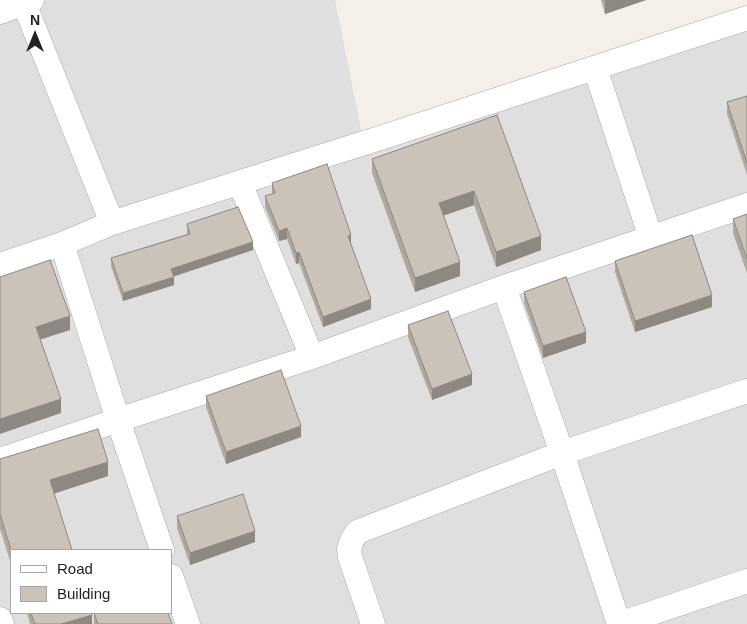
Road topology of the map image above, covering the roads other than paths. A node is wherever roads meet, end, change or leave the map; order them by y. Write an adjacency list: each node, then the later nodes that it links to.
1 (28, 2): 2 (street); 7 (street)
2 (0, 12)
3 (747, 18): 4 (street)
4 (595, 68): 5 (street); 8 (street)
5 (240, 183): 7 (street); 12 (street)
6 (747, 205): 8 (street)
7 (112, 223): 9 (street)
8 (651, 238): 11 (street)
9 (62, 244): 10 (street); 14 (street)
10 (0, 265)
11 (504, 287): 12 (street); 15 (street)
12 (312, 357): 14 (street)
13 (747, 391): 15 (street)
14 (118, 420): 16 (street); 17 (street)
15 (562, 453): 23 (street); 24 (street)
16 (0, 460)
17 (162, 549)
18 (172, 579): 22 (street)
19 (747, 581): 24 (street)
20 (0, 619): 21 (street)
21 (2, 624)
22 (188, 624)
23 (373, 624)
24 (619, 624)

